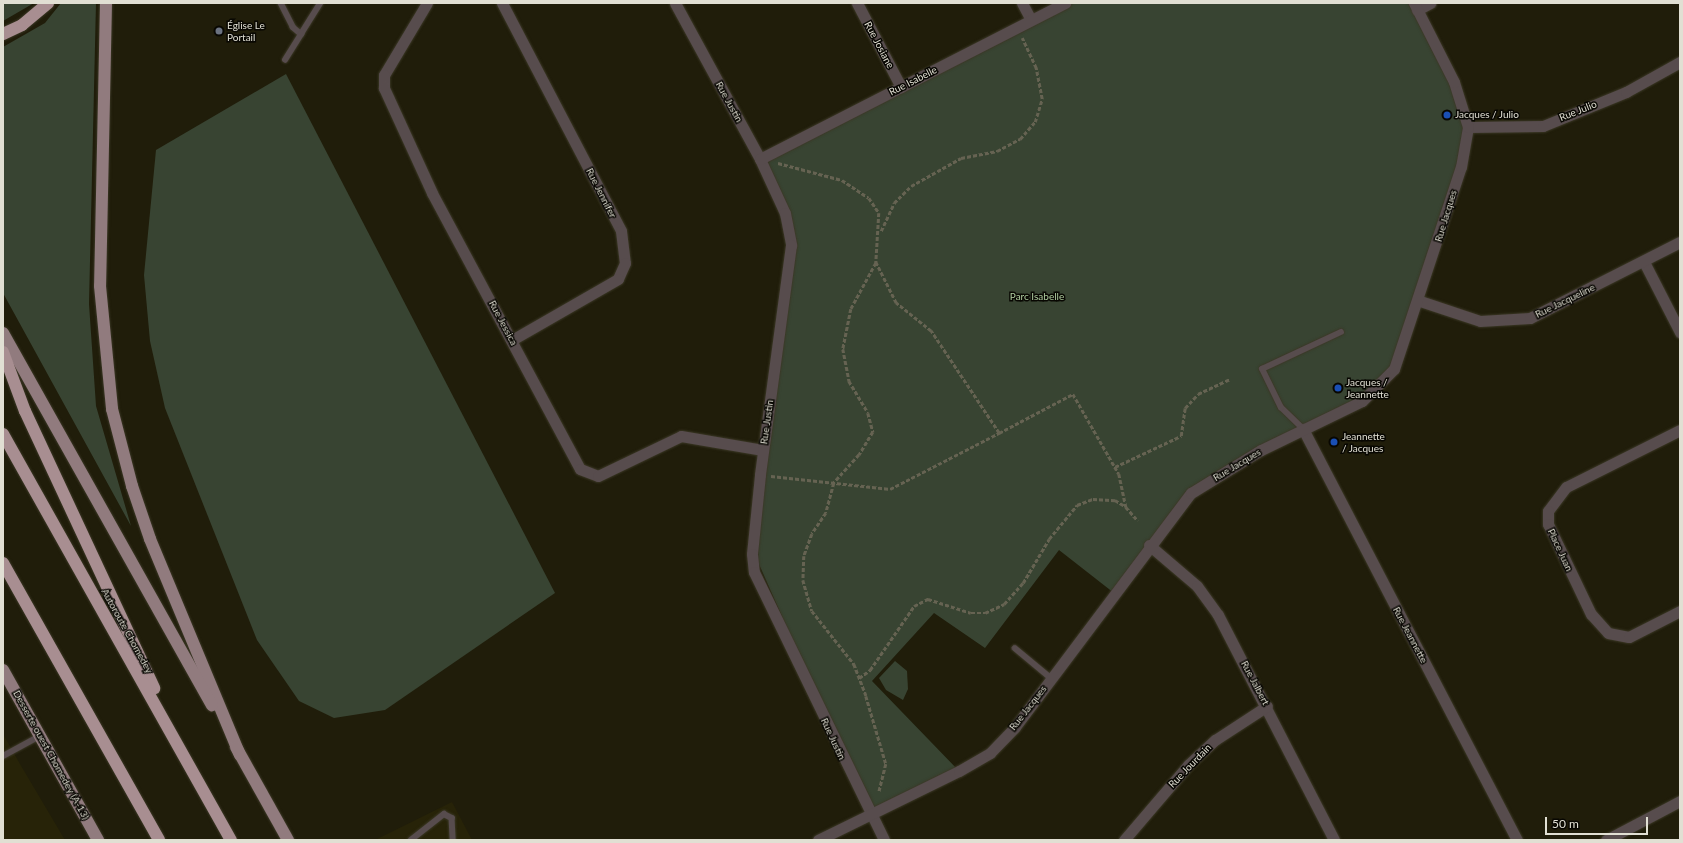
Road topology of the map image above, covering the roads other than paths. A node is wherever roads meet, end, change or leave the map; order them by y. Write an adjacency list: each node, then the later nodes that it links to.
1 (48, 3): 14 (highway)
2 (106, 3): 41 (main road)
3 (281, 3): 15 (lane)
4 (320, 3): 15 (lane)
5 (427, 3): 27 (street, Rue Jessica)
6 (502, 3): 27 (street, Rue Jennifer)
7 (675, 3): 20 (street, Rue Justin)
8 (857, 3): 18 (street, Rue Josiane)
9 (1022, 3): 13 (street)
10 (1065, 3): 13 (street, Rue Isabelle)
11 (1430, 3): 12 (street)
12 (1415, 6): 19 (street, Rue Jacques)
13 (1031, 20): 18 (street, Rue Isabelle)
14 (3, 34)
15 (301, 34): 16 (lane)
16 (285, 60)
17 (1680, 62): 19 (street, Rue Julio)
18 (901, 87): 20 (street, Rue Isabelle)
19 (1468, 126): 23 (street, Rue Jacques)
20 (760, 158): 32 (street, Rue Justin)
21 (1680, 242): 22 (street, Rue Jacqueline)
22 (1644, 262): 23 (street, Rue Jacqueline); 25 (street)
23 (1420, 301): 29 (street, Rue Jacques)
24 (1341, 332): 29 (lane)
25 (1680, 332)
26 (3, 333): 41 (main road)
27 (512, 340): 32 (street, Rue Jessica)
28 (3, 352): 43 (highway)
29 (1304, 429): 33 (street, Rue Jacques); 56 (street, Rue Jeannette)
30 (1680, 430): 35 (street, Place Juan)
31 (3, 434): 43 (highway, Autoroute Chomedey)
32 (763, 450): 45 (street, Rue Justin)
33 (1149, 545): 38 (street, Rue Jacques); 39 (street, Rue Jalbert)
34 (3, 563): 48 (highway)
35 (1680, 611)
36 (1015, 648): 38 (lane)
37 (3, 670): 40 (main road, Desserte ouest Chomedey (A-13))
38 (1051, 678): 45 (street, Rue Jacques)
39 (1267, 706): 46 (street, Rue Jalbert); 55 (street, Rue Jourdain)
40 (40, 736): 42 (lane); 47 (main road, Desserte ouest Chomedey (A-13))
41 (240, 755): 50 (main road)
42 (3, 756)
43 (187, 762): 49 (highway, Autoroute Chomedey)
44 (1680, 801): 57 (street)
45 (870, 815): 53 (street, Rue Jacques); 54 (street, Rue Justin)
46 (1330, 838)
47 (98, 840)
48 (159, 840)
49 (231, 840)
50 (288, 840)
51 (411, 840): 52 (lane)
52 (453, 840)
53 (818, 840)
54 (884, 840)
55 (1124, 840)
56 (1518, 840)
57 (1606, 840)

